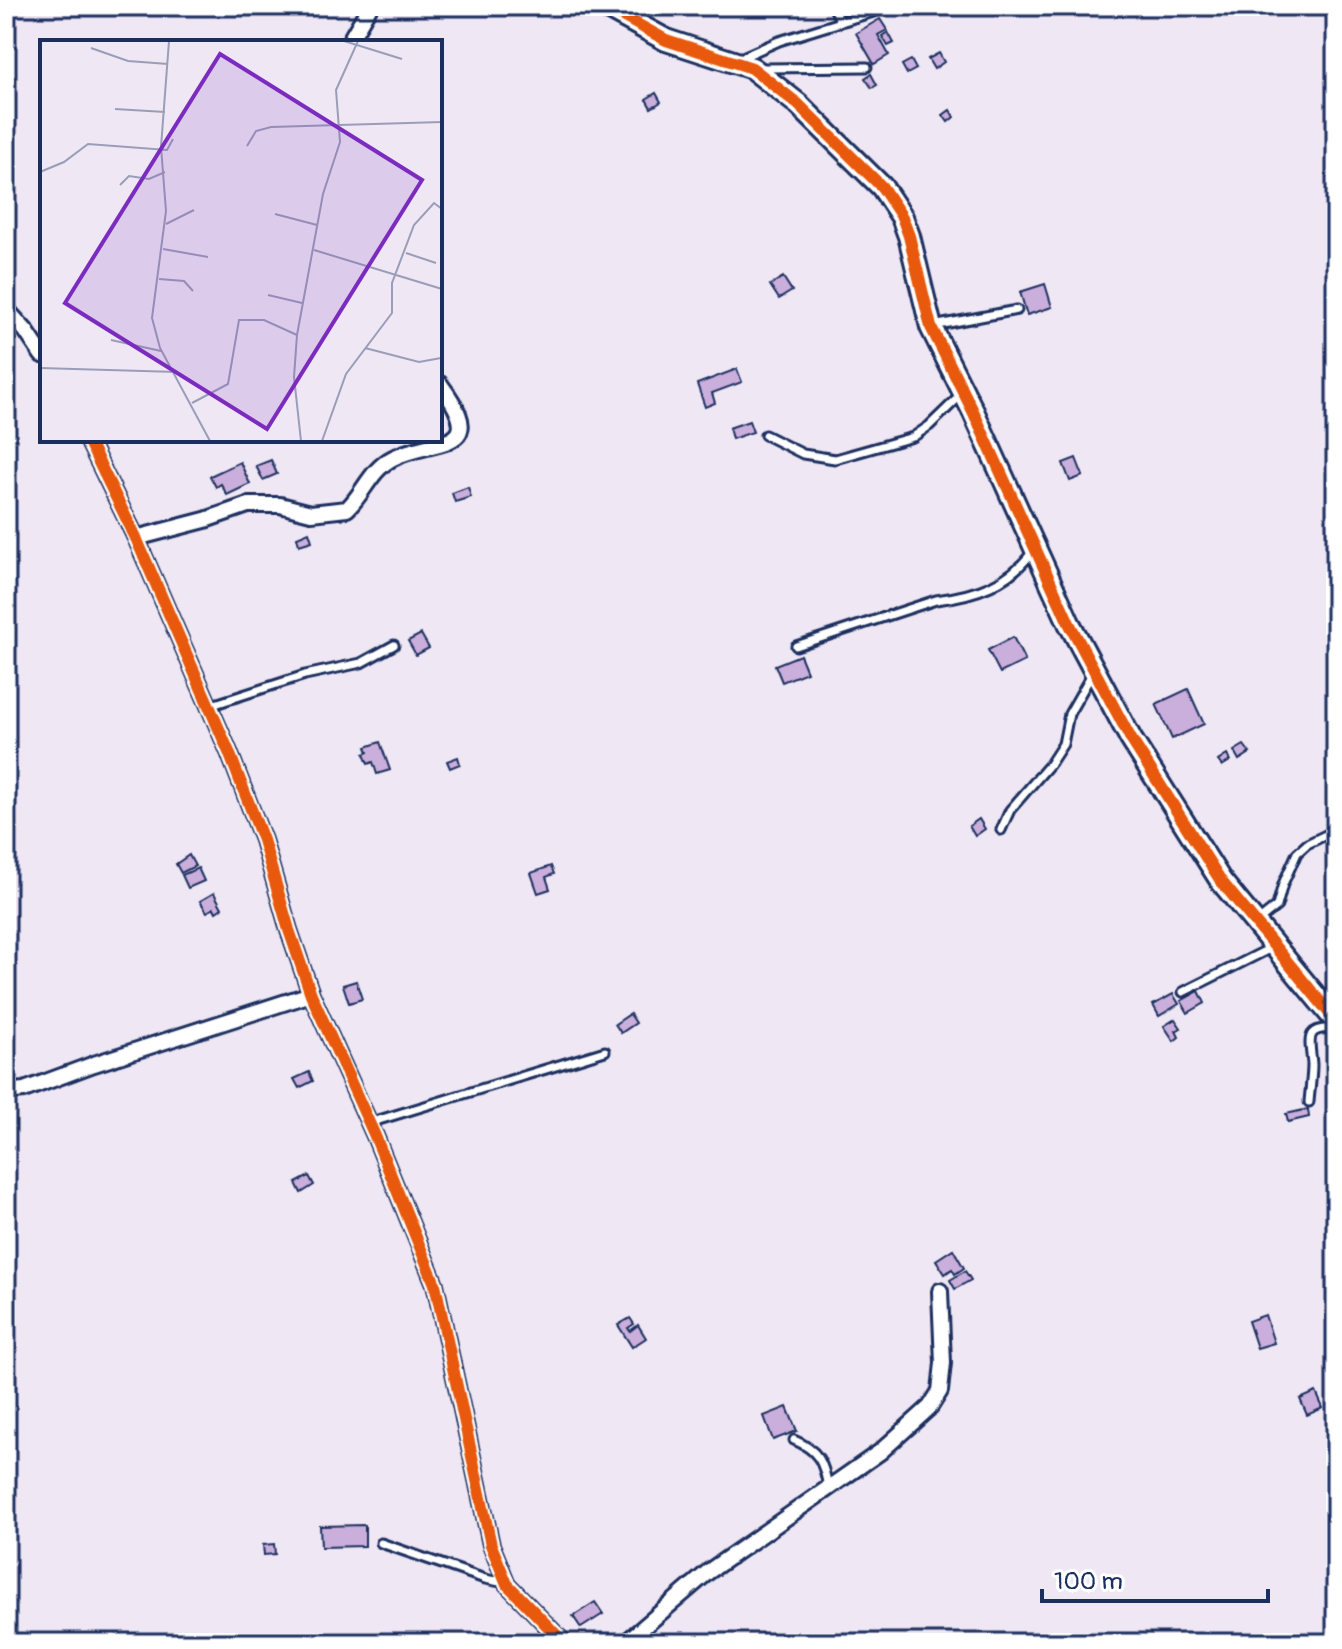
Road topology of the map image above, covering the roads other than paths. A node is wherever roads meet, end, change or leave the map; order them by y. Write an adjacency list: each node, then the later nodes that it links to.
1 (370, 6): 6 (street)
2 (604, 6): 7 (street)
3 (833, 6): 5 (lane)
4 (893, 6): 5 (lane)
5 (841, 22): 7 (lane)
6 (350, 40)
7 (742, 65): 8 (lane); 11 (street)
8 (867, 67)
9 (6, 309): 12 (street)
10 (1017, 310): 11 (lane)
11 (931, 327): 14 (street)
12 (40, 352)
13 (442, 387): 17 (street)
14 (963, 392): 15 (lane); 18 (street)
15 (765, 435)
16 (89, 442): 17 (street)
17 (136, 538): 22 (street)
18 (1034, 549): 20 (lane); 21 (street)
19 (394, 645): 22 (lane)
20 (796, 646)
21 (1094, 670): 23 (lane); 25 (street)
22 (209, 706): 28 (street)
23 (1001, 830)
24 (1336, 830): 25 (lane)
25 (1255, 923): 26 (street)
26 (1275, 946): 27 (lane); 29 (street)
27 (1183, 992)
28 (311, 994): 32 (street); 34 (street)
29 (1336, 1021)
30 (1336, 1029): 33 (lane)
31 (605, 1051): 34 (lane)
32 (6, 1092)
33 (1309, 1102)
34 (369, 1123): 39 (street)
35 (940, 1291): 37 (street)
36 (794, 1440): 37 (lane)
37 (828, 1488): 41 (street)
38 (381, 1543): 39 (lane)
39 (507, 1584): 40 (street)
40 (564, 1643)
41 (625, 1643)

